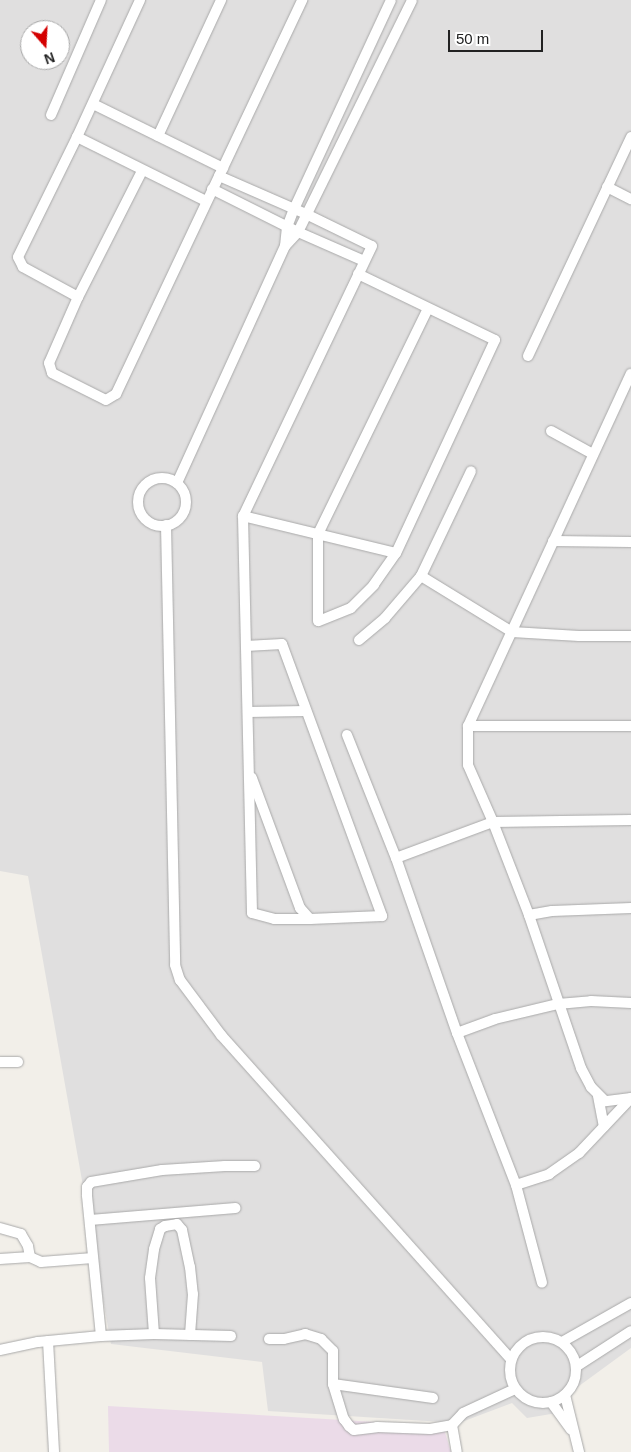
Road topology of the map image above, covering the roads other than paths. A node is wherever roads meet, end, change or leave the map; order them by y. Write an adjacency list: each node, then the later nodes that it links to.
1 (100, 0): 8 (street)
2 (140, 0): 7 (street)
3 (221, 0): 9 (street)
4 (302, 0): 13 (street)
5 (391, 0): 18 (street)
6 (412, 0): 19 (street)
7 (93, 104): 9 (street); 10 (street)
8 (51, 115)
9 (158, 136): 13 (street)
10 (77, 137): 12 (street); 25 (street)
11 (631, 137): 14 (street)
12 (142, 171): 17 (street); 25 (street)
13 (221, 172): 15 (street); 18 (street)
14 (607, 187): 16 (street); 27 (street)
15 (212, 190): 17 (street); 20 (street)
16 (631, 199)
17 (206, 202): 25 (street)
18 (294, 209): 19 (street); 20 (street)
19 (306, 214): 21 (street); 23 (street)
20 (287, 227): 21 (street); 22 (street)
21 (298, 232): 22 (street); 23 (street)
22 (285, 246): 32 (street)
23 (364, 261): 24 (street)
24 (358, 274): 26 (street); 33 (street)
25 (78, 297)
26 (428, 308): 35 (street); 38 (street)
27 (528, 356)
28 (631, 374): 30 (street)
29 (552, 431): 30 (street)
30 (593, 454): 36 (street)
31 (472, 471): 39 (street)
32 (177, 483): 34 (street); 34 (street)
33 (243, 516): 35 (street); 43 (street)
34 (166, 525): 83 (street)
35 (318, 534): 38 (street); 38 (street)
36 (553, 541): 37 (street); 40 (street)
37 (631, 542)
38 (396, 553)
39 (421, 576): 40 (street); 42 (street)
40 (512, 632): 41 (street); 46 (street)
41 (631, 636)
42 (359, 640)
43 (246, 646): 44 (street); 45 (street)
44 (306, 711): 45 (street); 55 (street)
45 (248, 712): 49 (street)
46 (468, 726): 47 (street); 51 (street)
47 (631, 726)
48 (347, 735): 52 (street)
49 (249, 769): 55 (street); 55 (street)
50 (631, 820): 51 (street)
51 (493, 822): 52 (street); 54 (street)
52 (396, 858): 58 (street)
53 (631, 908): 54 (street)
54 (529, 915): 57 (street)
55 (310, 920)
56 (631, 1003): 57 (street)
57 (558, 1004): 58 (street); 61 (street)
58 (457, 1033): 65 (street)
59 (0, 1062): 60 (street)
60 (18, 1062)
61 (598, 1096): 62 (street); 63 (street)
62 (631, 1098): 63 (street)
63 (604, 1126): 65 (street)
64 (256, 1166): 67 (street)
65 (516, 1185): 72 (street)
66 (236, 1208): 67 (street)
67 (90, 1220): 70 (street)
68 (0, 1228): 69 (street)
69 (30, 1257): 70 (street); 71 (street)
70 (93, 1258): 77 (street)
71 (0, 1259)
72 (542, 1284)
73 (631, 1303): 81 (street)
74 (631, 1331): 84 (street)
75 (154, 1334): 76 (street); 76 (street); 77 (street)
76 (190, 1335): 78 (street)
77 (101, 1336): 80 (street)
78 (231, 1336)
79 (269, 1339): 85 (street)
80 (48, 1342): 82 (street); 92 (street)
81 (562, 1342): 83 (street); 84 (street)
82 (0, 1350)
83 (511, 1360): 86 (street)
84 (577, 1366): 87 (street)
85 (333, 1384): 88 (street); 90 (street)
86 (515, 1389): 89 (street); 90 (street)
87 (565, 1394): 89 (street); 91 (street)
88 (433, 1398)
89 (551, 1402): 91 (street)
90 (452, 1426): 93 (street)
91 (573, 1433): 94 (street)
92 (54, 1452)
93 (458, 1452)
94 (579, 1452)

